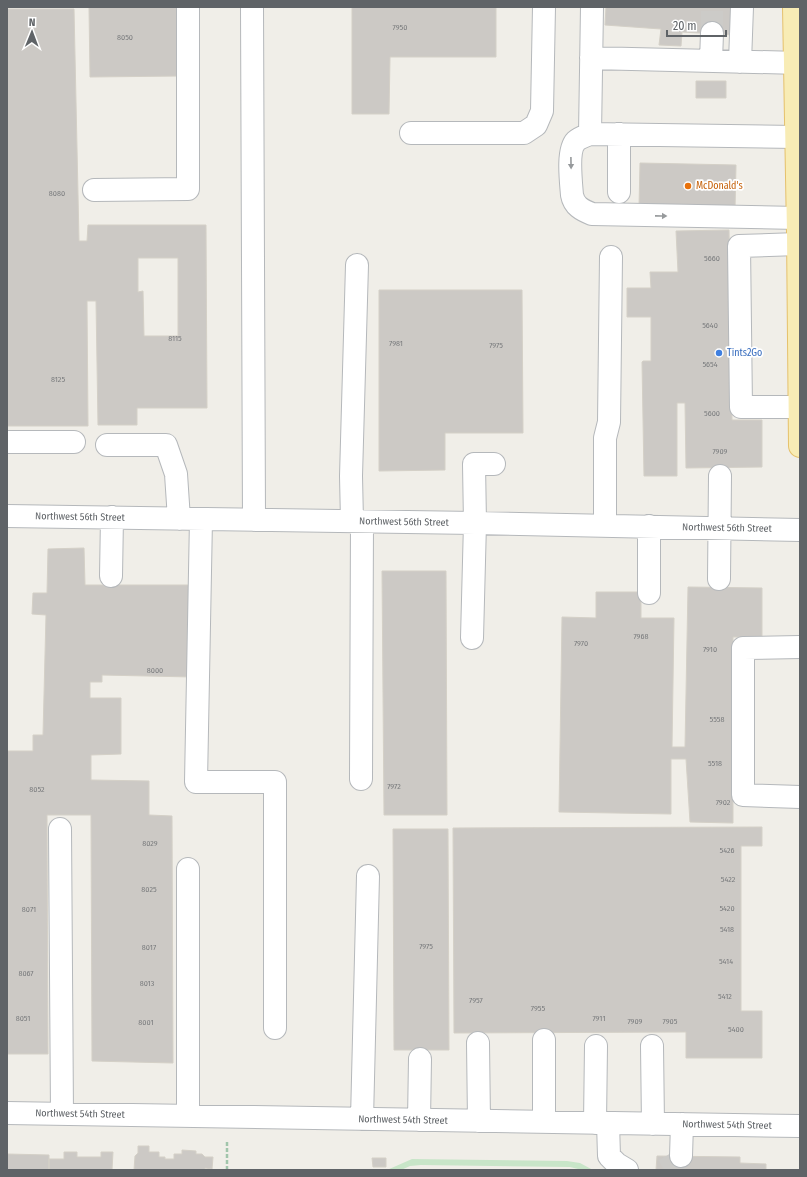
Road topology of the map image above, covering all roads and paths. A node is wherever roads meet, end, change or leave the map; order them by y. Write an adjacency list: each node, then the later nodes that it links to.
1 (188, 7): 17 (street)
2 (252, 7): 33 (street)
3 (544, 7): 13 (street)
4 (592, 7): 8 (street)
5 (742, 7): 10 (street)
6 (794, 7): 11 (main road)
7 (712, 33): 9 (street)
8 (592, 58): 9 (street); 14 (street)
9 (711, 61): 10 (street)
10 (740, 62): 11 (street)
11 (797, 63): 12 (main road)
12 (798, 114): 16 (main road)
13 (411, 133)
14 (590, 134): 15 (street); 19 (street, one-way to 19)
15 (619, 134): 16 (street); 18 (street)
16 (796, 137): 19 (main road)
17 (94, 190)
18 (619, 192)
19 (799, 232): 22 (main road); 22 (street)
20 (611, 257): 36 (street)
21 (357, 265): 34 (street)
22 (799, 408): 26 (main road)
23 (7, 442): 24 (street)
24 (74, 442)
25 (107, 444): 31 (street)
26 (800, 446)
27 (494, 464): 35 (street)
28 (720, 476): 38 (street)
29 (7, 516): 30 (street, Northwest 56th Street)
30 (112, 517): 31 (street, Northwest 56th Street); 40 (street)
31 (179, 518): 32 (street, Northwest 56th Street)
32 (202, 519): 33 (street, Northwest 56th Street); 50 (street)
33 (254, 520): 34 (street, Northwest 56th Street)
34 (357, 521): 35 (street, Northwest 56th Street); 45 (street)
35 (475, 523): 36 (street, Northwest 56th Street); 43 (street)
36 (605, 526): 37 (street, Northwest 56th Street)
37 (649, 526): 38 (street, Northwest 56th Street); 42 (street)
38 (720, 528): 39 (street, Northwest 56th Street); 41 (street)
39 (800, 530)
40 (112, 576)
41 (719, 579)
42 (649, 593)
43 (472, 638)
44 (800, 647): 46 (street)
45 (361, 779)
46 (800, 797)
47 (60, 829): 57 (street)
48 (188, 869): 58 (street)
49 (368, 876): 59 (street)
50 (275, 1028)
51 (544, 1040): 62 (street)
52 (478, 1043): 61 (street)
53 (596, 1046): 63 (street)
54 (652, 1046): 64 (street)
55 (420, 1060): 60 (street)
56 (7, 1113): 57 (street, Northwest 54th Street)
57 (62, 1114): 58 (street, Northwest 54th Street)
58 (188, 1116): 59 (street, Northwest 54th Street)
59 (362, 1119): 60 (street, Northwest 54th Street)
60 (419, 1120): 61 (street, Northwest 54th Street)
61 (479, 1121): 62 (street, Northwest 54th Street)
62 (544, 1122): 63 (street, Northwest 54th Street)
63 (602, 1123): 64 (street, Northwest 54th Street); 70 (street)
64 (653, 1124): 65 (street, Northwest 54th Street)
65 (682, 1124): 66 (street, Northwest 54th Street); 68 (street)
66 (800, 1126)
67 (227, 1142): 69 (path)
68 (681, 1156)
69 (227, 1170)
70 (627, 1170)

